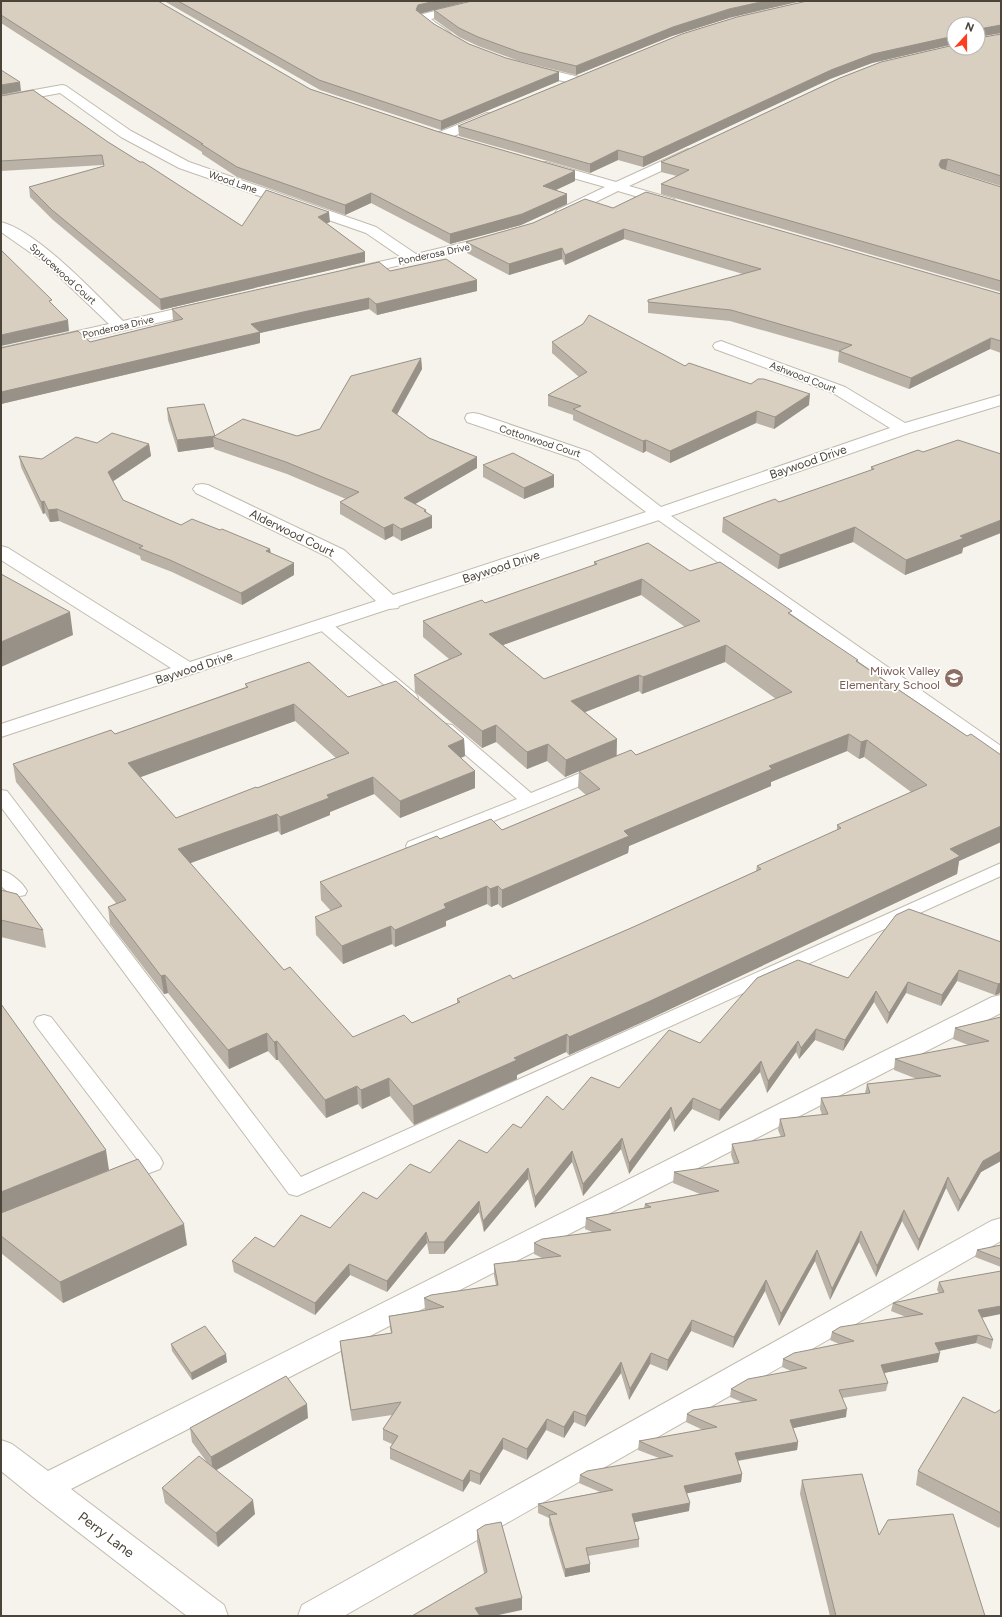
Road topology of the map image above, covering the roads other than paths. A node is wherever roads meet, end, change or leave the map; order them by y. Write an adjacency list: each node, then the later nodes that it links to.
1 (488, 1): 2 (street)
2 (456, 40)
3 (518, 66): 5 (street)
4 (590, 74): 5 (street)
5 (575, 80): 6 (street)
6 (554, 89)
7 (1, 100): 19 (street, Wood Lane)
8 (498, 113): 10 (street)
9 (426, 131): 10 (street)
10 (442, 136): 11 (street)
11 (464, 143)
12 (700, 148): 14 (street)
13 (533, 163): 14 (street)
14 (617, 187): 15 (street); 16 (street)
15 (685, 207)
16 (549, 219)
17 (1, 226): 22 (street, Sprucewood Court)
18 (505, 236): 19 (street, Ponderosa Drive)
19 (412, 258): 20 (street, Ponderosa Drive)
20 (343, 274)
21 (213, 305): 22 (street, Ponderosa Drive)
22 (121, 327): 24 (street, Ponderosa Drive)
23 (720, 346): 27 (street, Ashwood Court)
24 (1, 353)
25 (1001, 400): 27 (street, Baywood Drive)
26 (474, 418): 29 (street, Cottonwood Court)
27 (903, 429): 29 (street, Baywood Drive)
28 (202, 489): 33 (street, Alderwood Court)
29 (659, 514): 33 (street, Baywood Drive); 37 (lane)
30 (1, 552): 31 (street)
31 (31, 571): 32 (street); 35 (street)
32 (13, 580)
33 (391, 604): 34 (street, Baywood Drive)
34 (324, 625): 35 (street, Baywood Drive); 40 (lane)
35 (188, 670): 36 (street, Baywood Drive)
36 (1, 731)
37 (1001, 754)
38 (615, 765): 40 (lane)
39 (1, 796): 42 (lane)
40 (529, 800): 41 (lane)
41 (400, 852)
42 (1001, 869)
43 (1, 876): 44 (lane)
44 (18, 891)
45 (1001, 1003): 50 (street)
46 (44, 1022): 47 (lane)
47 (102, 1184)
48 (1001, 1228): 52 (street)
49 (1, 1453): 50 (street, Perry Lane)
50 (44, 1488): 51 (street, Perry Lane)
51 (212, 1616)
52 (314, 1616)

